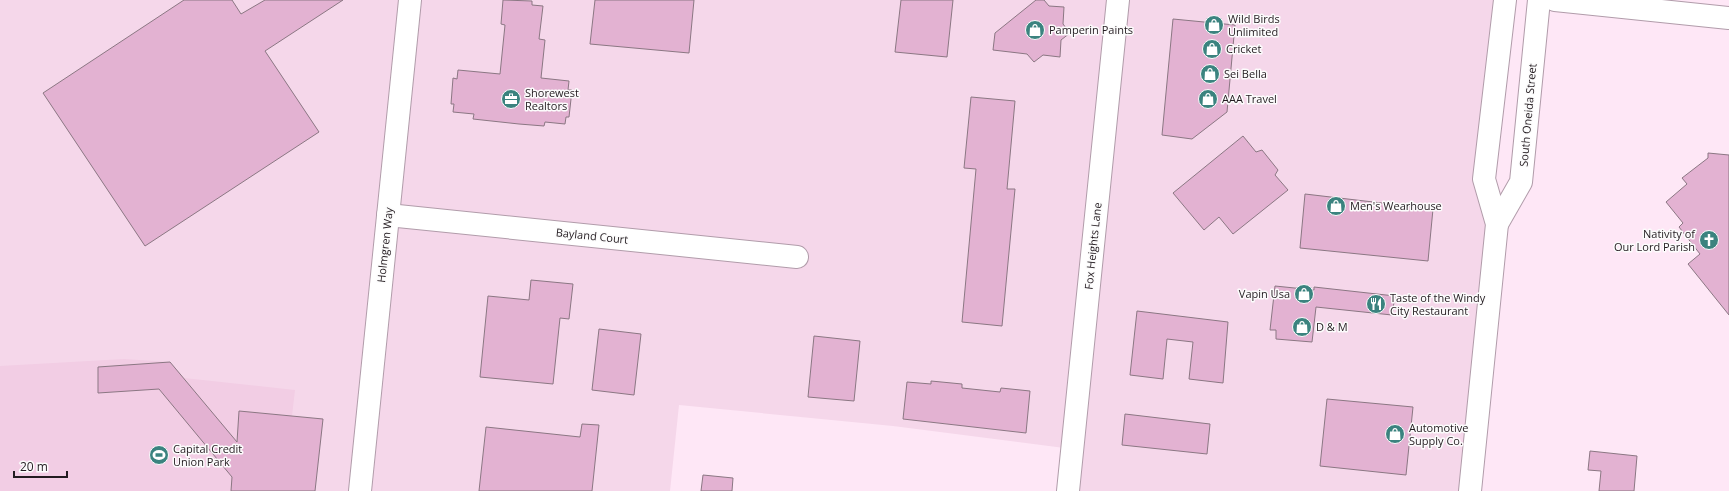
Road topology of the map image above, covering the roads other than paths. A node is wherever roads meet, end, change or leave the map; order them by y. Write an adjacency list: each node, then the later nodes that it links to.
1 (410, 0): 7 (street, Holmgren Way)
2 (1118, 0): 11 (street, Fox Heights Lane)
3 (1505, 0): 8 (street, South Oneida Street)
4 (1539, 0): 8 (street, South Oneida Street)
5 (1555, 0): 6 (street)
6 (1729, 18)
7 (388, 214): 9 (street, Bayland Court); 10 (street, Holmgren Way)
8 (1497, 224): 12 (street, South Oneida Street)
9 (797, 257)
10 (360, 491)
11 (1068, 491)
12 (1470, 491)

